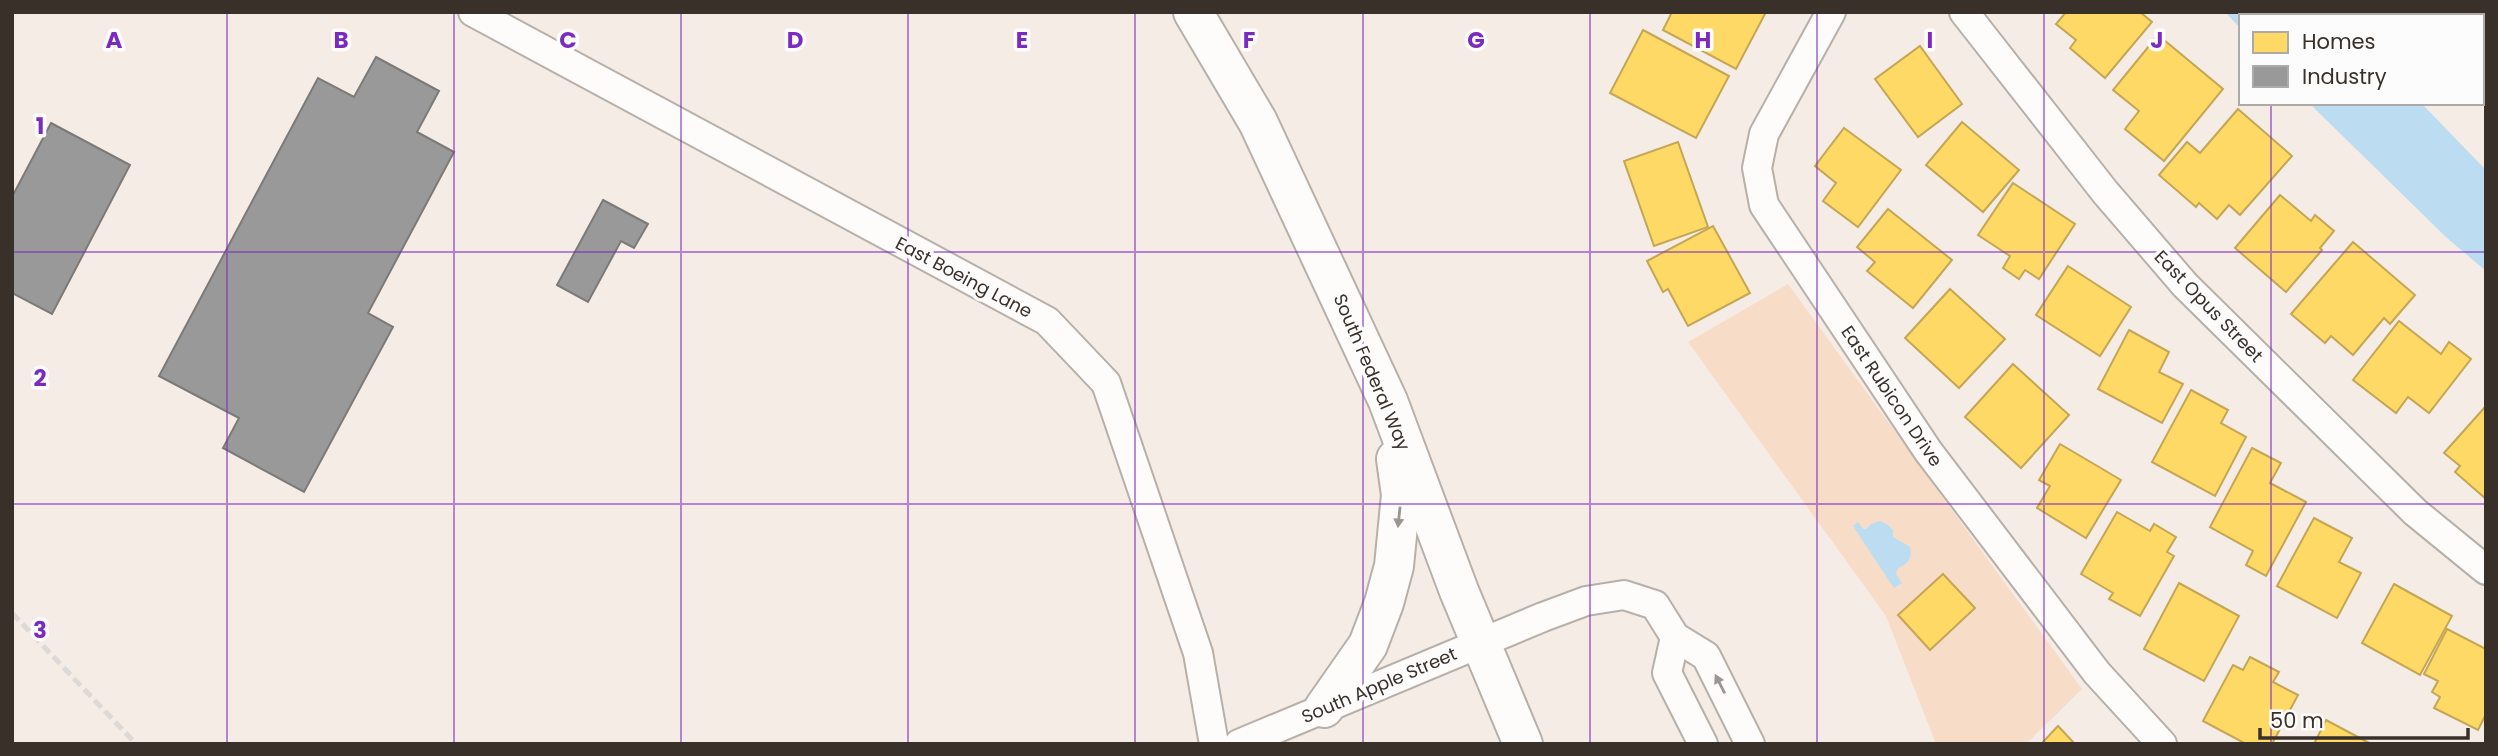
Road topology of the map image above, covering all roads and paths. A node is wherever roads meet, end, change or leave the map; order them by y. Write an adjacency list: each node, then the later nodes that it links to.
1 (473, 12): 10 (street, East Boeing Lane)
2 (1193, 12): 5 (main road, South Federal Way)
3 (1831, 12): 15 (street, East Rubicon Drive)
4 (1964, 12): 6 (street, East Opus Street)
5 (1388, 401): 8 (main road, South Federal Way); 9 (main road, one-way to 9)
6 (2486, 570)
7 (1675, 637): 8 (street, South Apple Street); 13 (street); 14 (street, one-way to 7)
8 (1480, 642): 9 (street, South Apple Street); 12 (main road, South Federal Way)
9 (1324, 708): 11 (street, South Apple Street)
10 (1214, 744)
11 (1239, 744)
12 (1523, 744)
13 (1703, 744)
14 (1751, 744)
15 (2162, 744)

